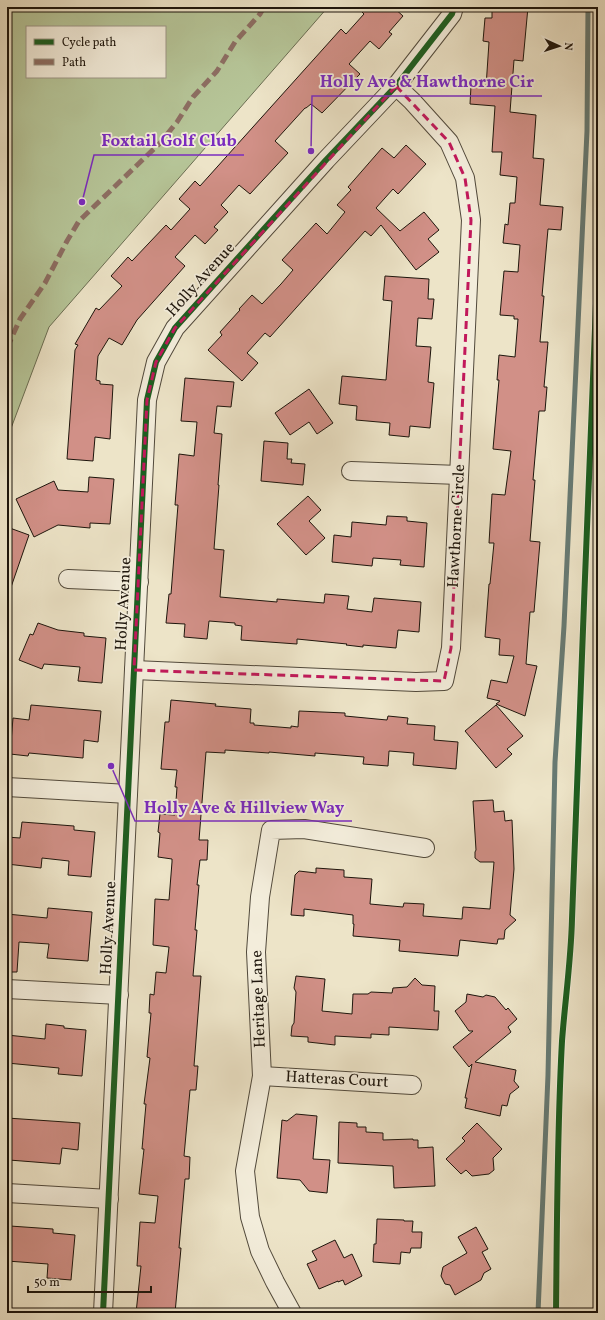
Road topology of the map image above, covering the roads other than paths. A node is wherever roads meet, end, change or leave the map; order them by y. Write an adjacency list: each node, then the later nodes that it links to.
1 (454, 7): 2 (street, Holly Avenue)
2 (396, 86): 4 (street, Hawthorne Circle); 6 (street, Holly Avenue)
3 (352, 471): 4 (street)
4 (459, 475): 7 (street, Hawthorne Circle)
5 (68, 579): 6 (street)
6 (139, 582): 7 (street, Holly Avenue)
7 (134, 670): 9 (street, Holly Avenue)
8 (7, 787): 9 (street)
9 (128, 794): 12 (street, Holly Avenue)
10 (425, 848): 13 (street, Heritage Lane)
11 (7, 989): 12 (street)
12 (118, 995): 16 (street, Holly Avenue)
13 (262, 1076): 14 (street, Hatteras Court); 18 (street, Heritage Lane)
14 (412, 1085)
15 (7, 1193): 16 (street)
16 (109, 1198): 17 (street, Holly Avenue)
17 (103, 1313)
18 (292, 1313)

